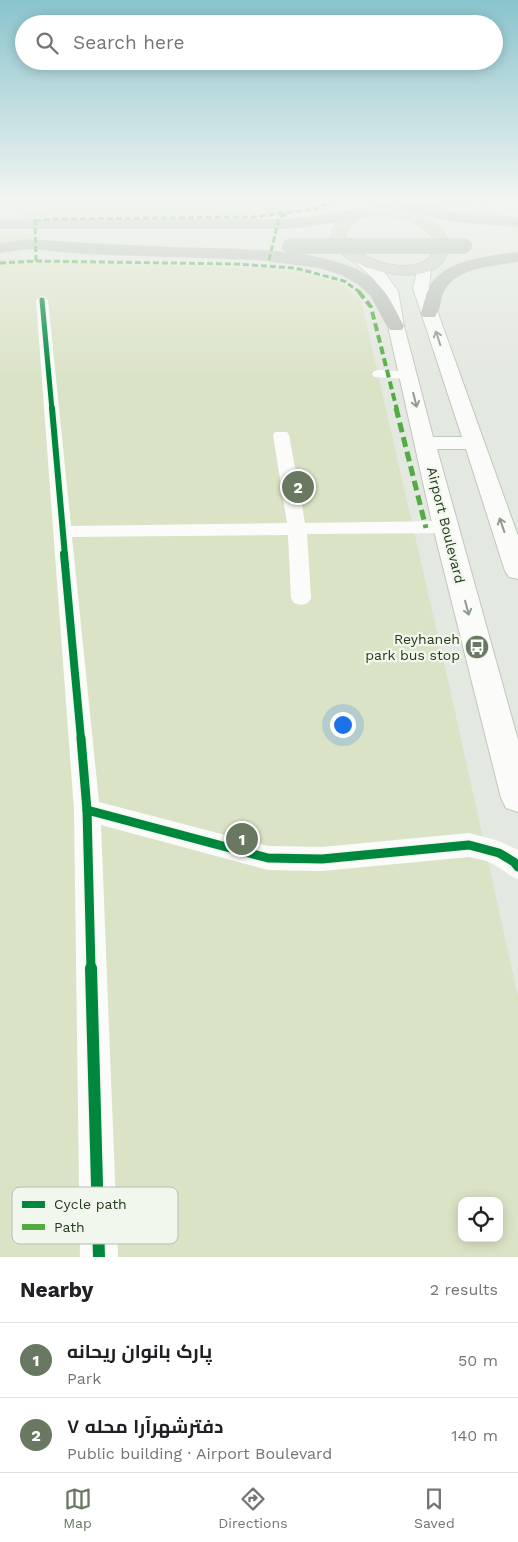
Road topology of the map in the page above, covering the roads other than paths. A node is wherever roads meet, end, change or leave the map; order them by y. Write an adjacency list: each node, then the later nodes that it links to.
1 (286, 259): 10 (highway)
2 (357, 259): 6 (main road)
3 (434, 259): 7 (main road)
4 (489, 259): 7 (highway)
5 (504, 259): 9 (highway)
6 (360, 261): 7 (main road); 10 (main road, Airport Boulevard)
7 (430, 264): 9 (main road)
8 (42, 300): 18 (street)
9 (430, 313): 15 (main road, one-way to 9)
10 (396, 326): 12 (main road, Airport Boulevard)
11 (379, 374): 12 (street)
12 (408, 375): 14 (main road, Airport Boulevard, one-way to 14)
13 (281, 435): 17 (street)
14 (425, 443): 15 (main road); 16 (main road, Airport Boulevard)
15 (473, 443): 19 (main road, one-way to 15)
16 (445, 527): 17 (street); 21 (main road, Airport Boulevard, one-way to 21)
17 (297, 530): 18 (street); 20 (street)
18 (63, 532): 22 (street)
19 (518, 571)
20 (301, 598)
21 (518, 798)
22 (87, 810): 23 (street); 24 (street)
23 (518, 868)
24 (97, 1187)
25 (99, 1244): 26 (street)
26 (99, 1257)

